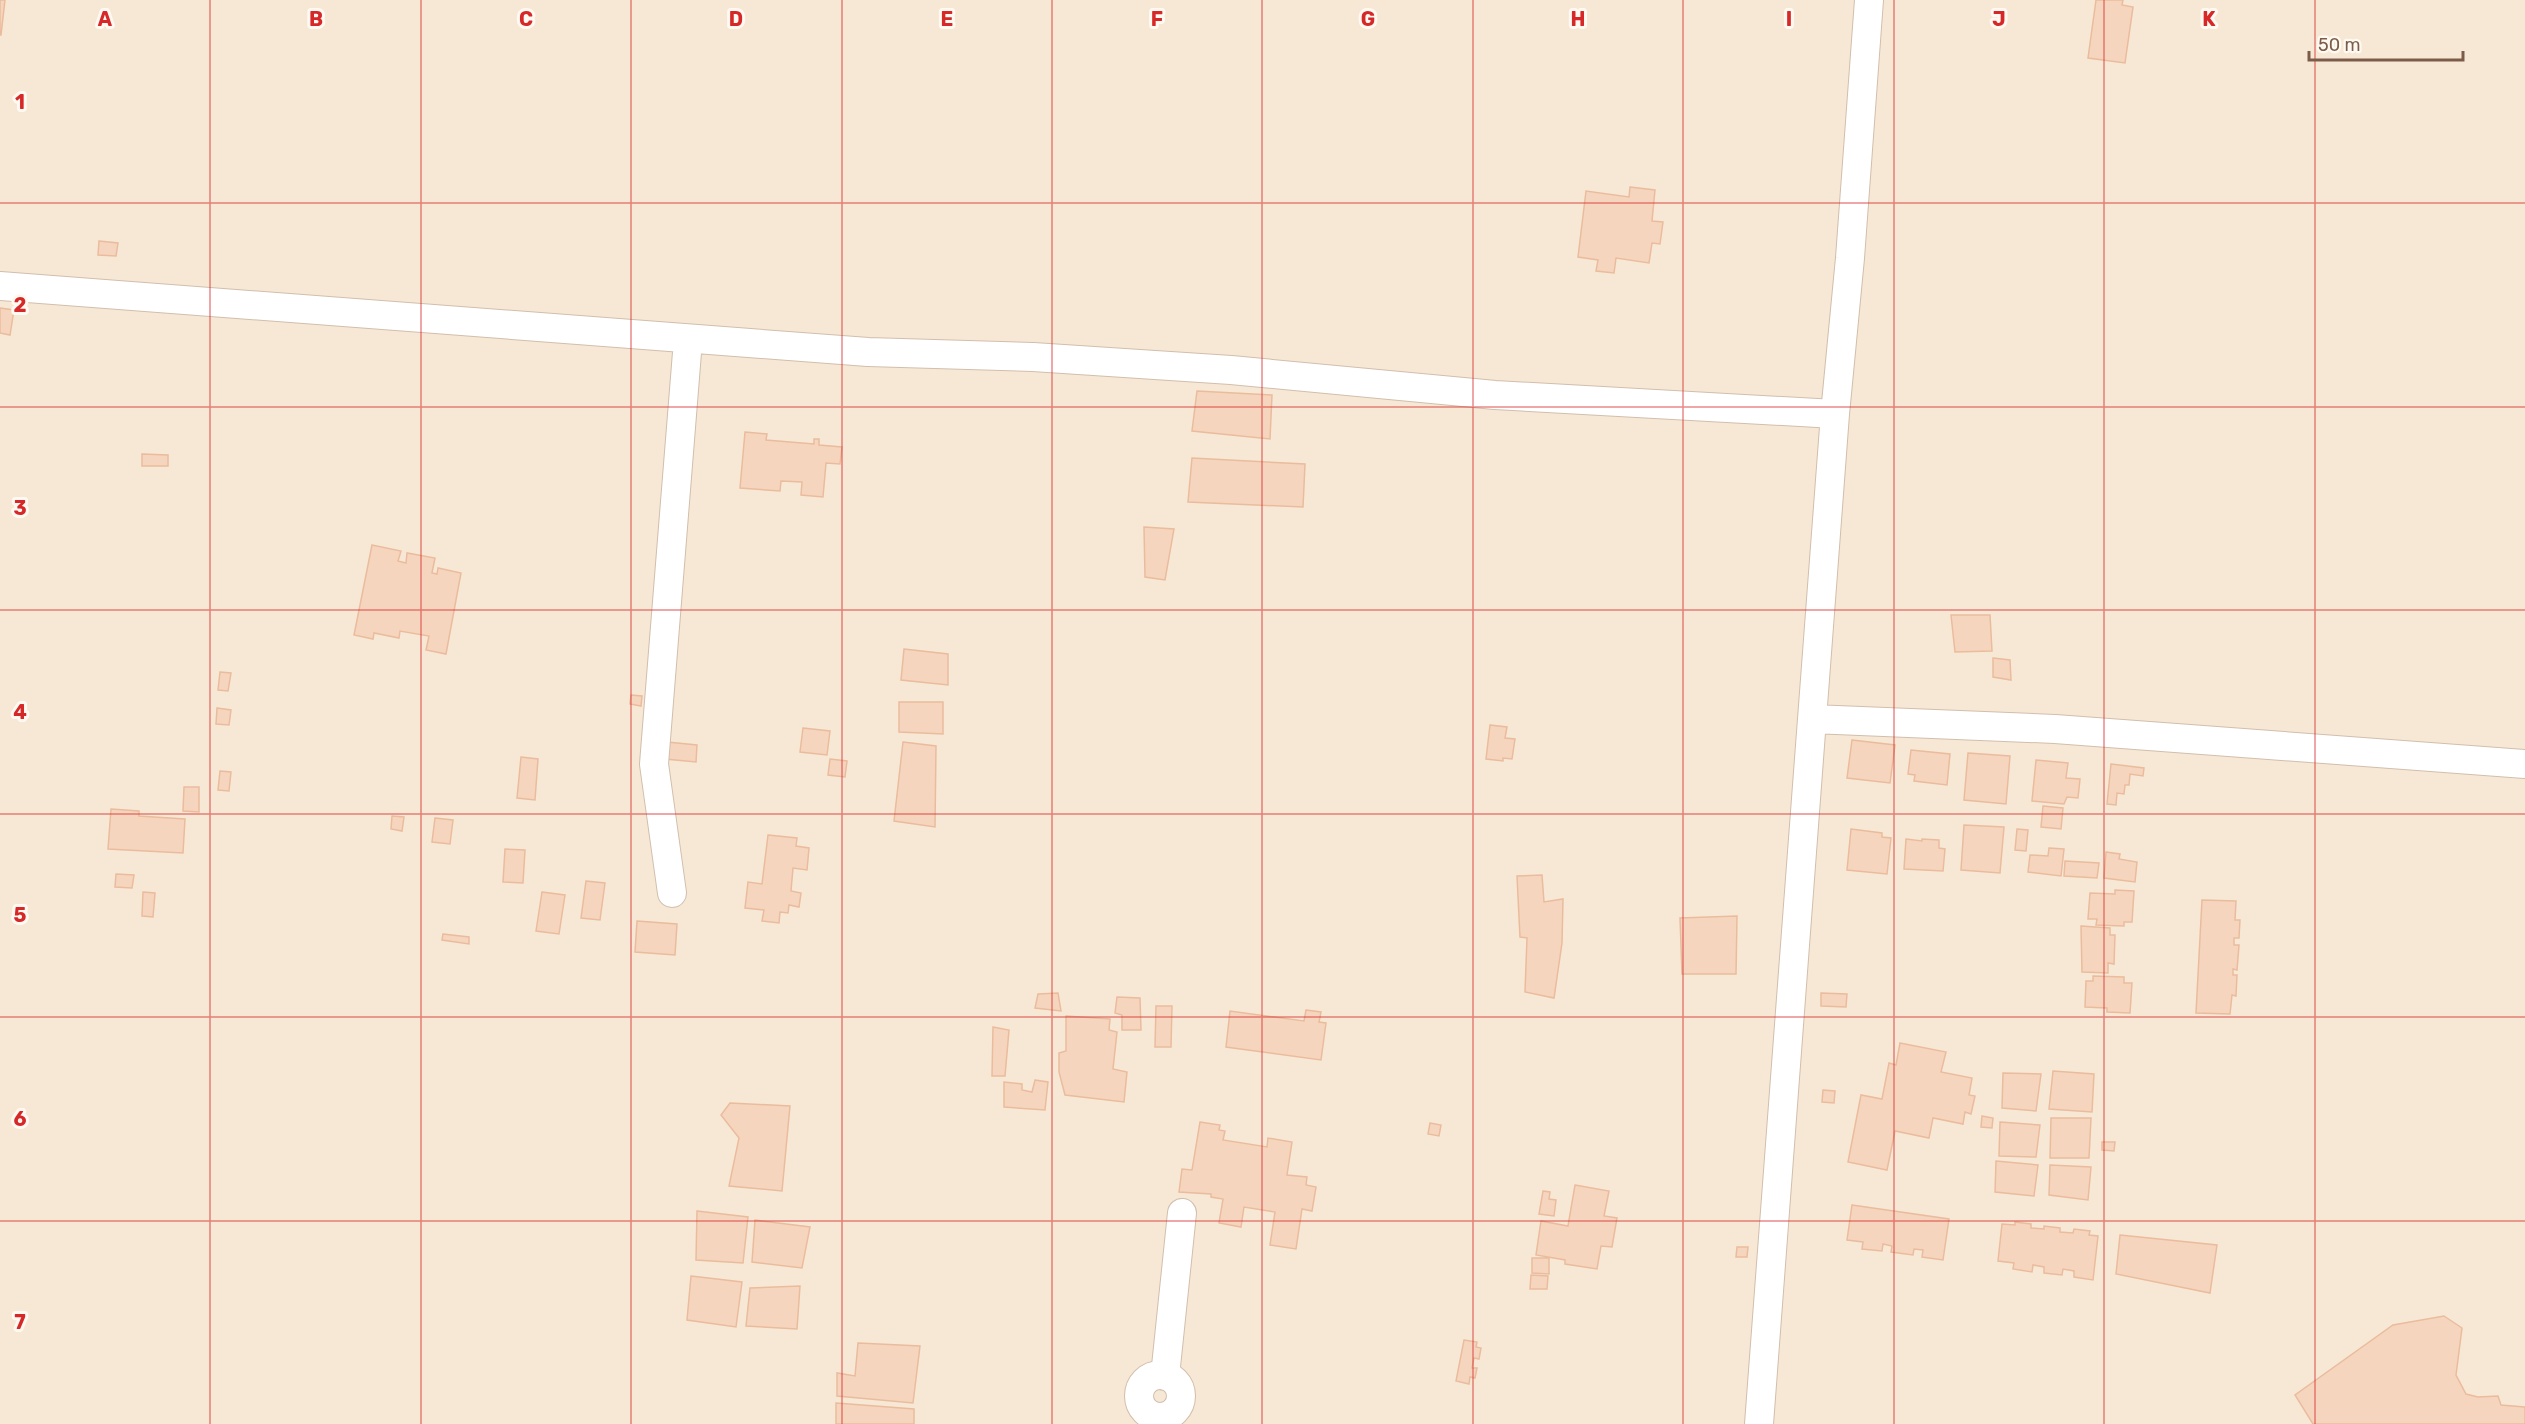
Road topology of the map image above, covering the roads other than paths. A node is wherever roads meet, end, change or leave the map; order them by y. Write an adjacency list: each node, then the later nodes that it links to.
1 (1869, 0): 4 (street)
2 (0, 286): 3 (street)
3 (688, 340): 4 (street); 7 (street)
4 (1835, 414): 5 (street)
5 (1812, 719): 6 (street); 10 (street)
6 (2525, 764)
7 (672, 893)
8 (1182, 1213): 9 (street)
9 (1161, 1421)
10 (1759, 1424)

